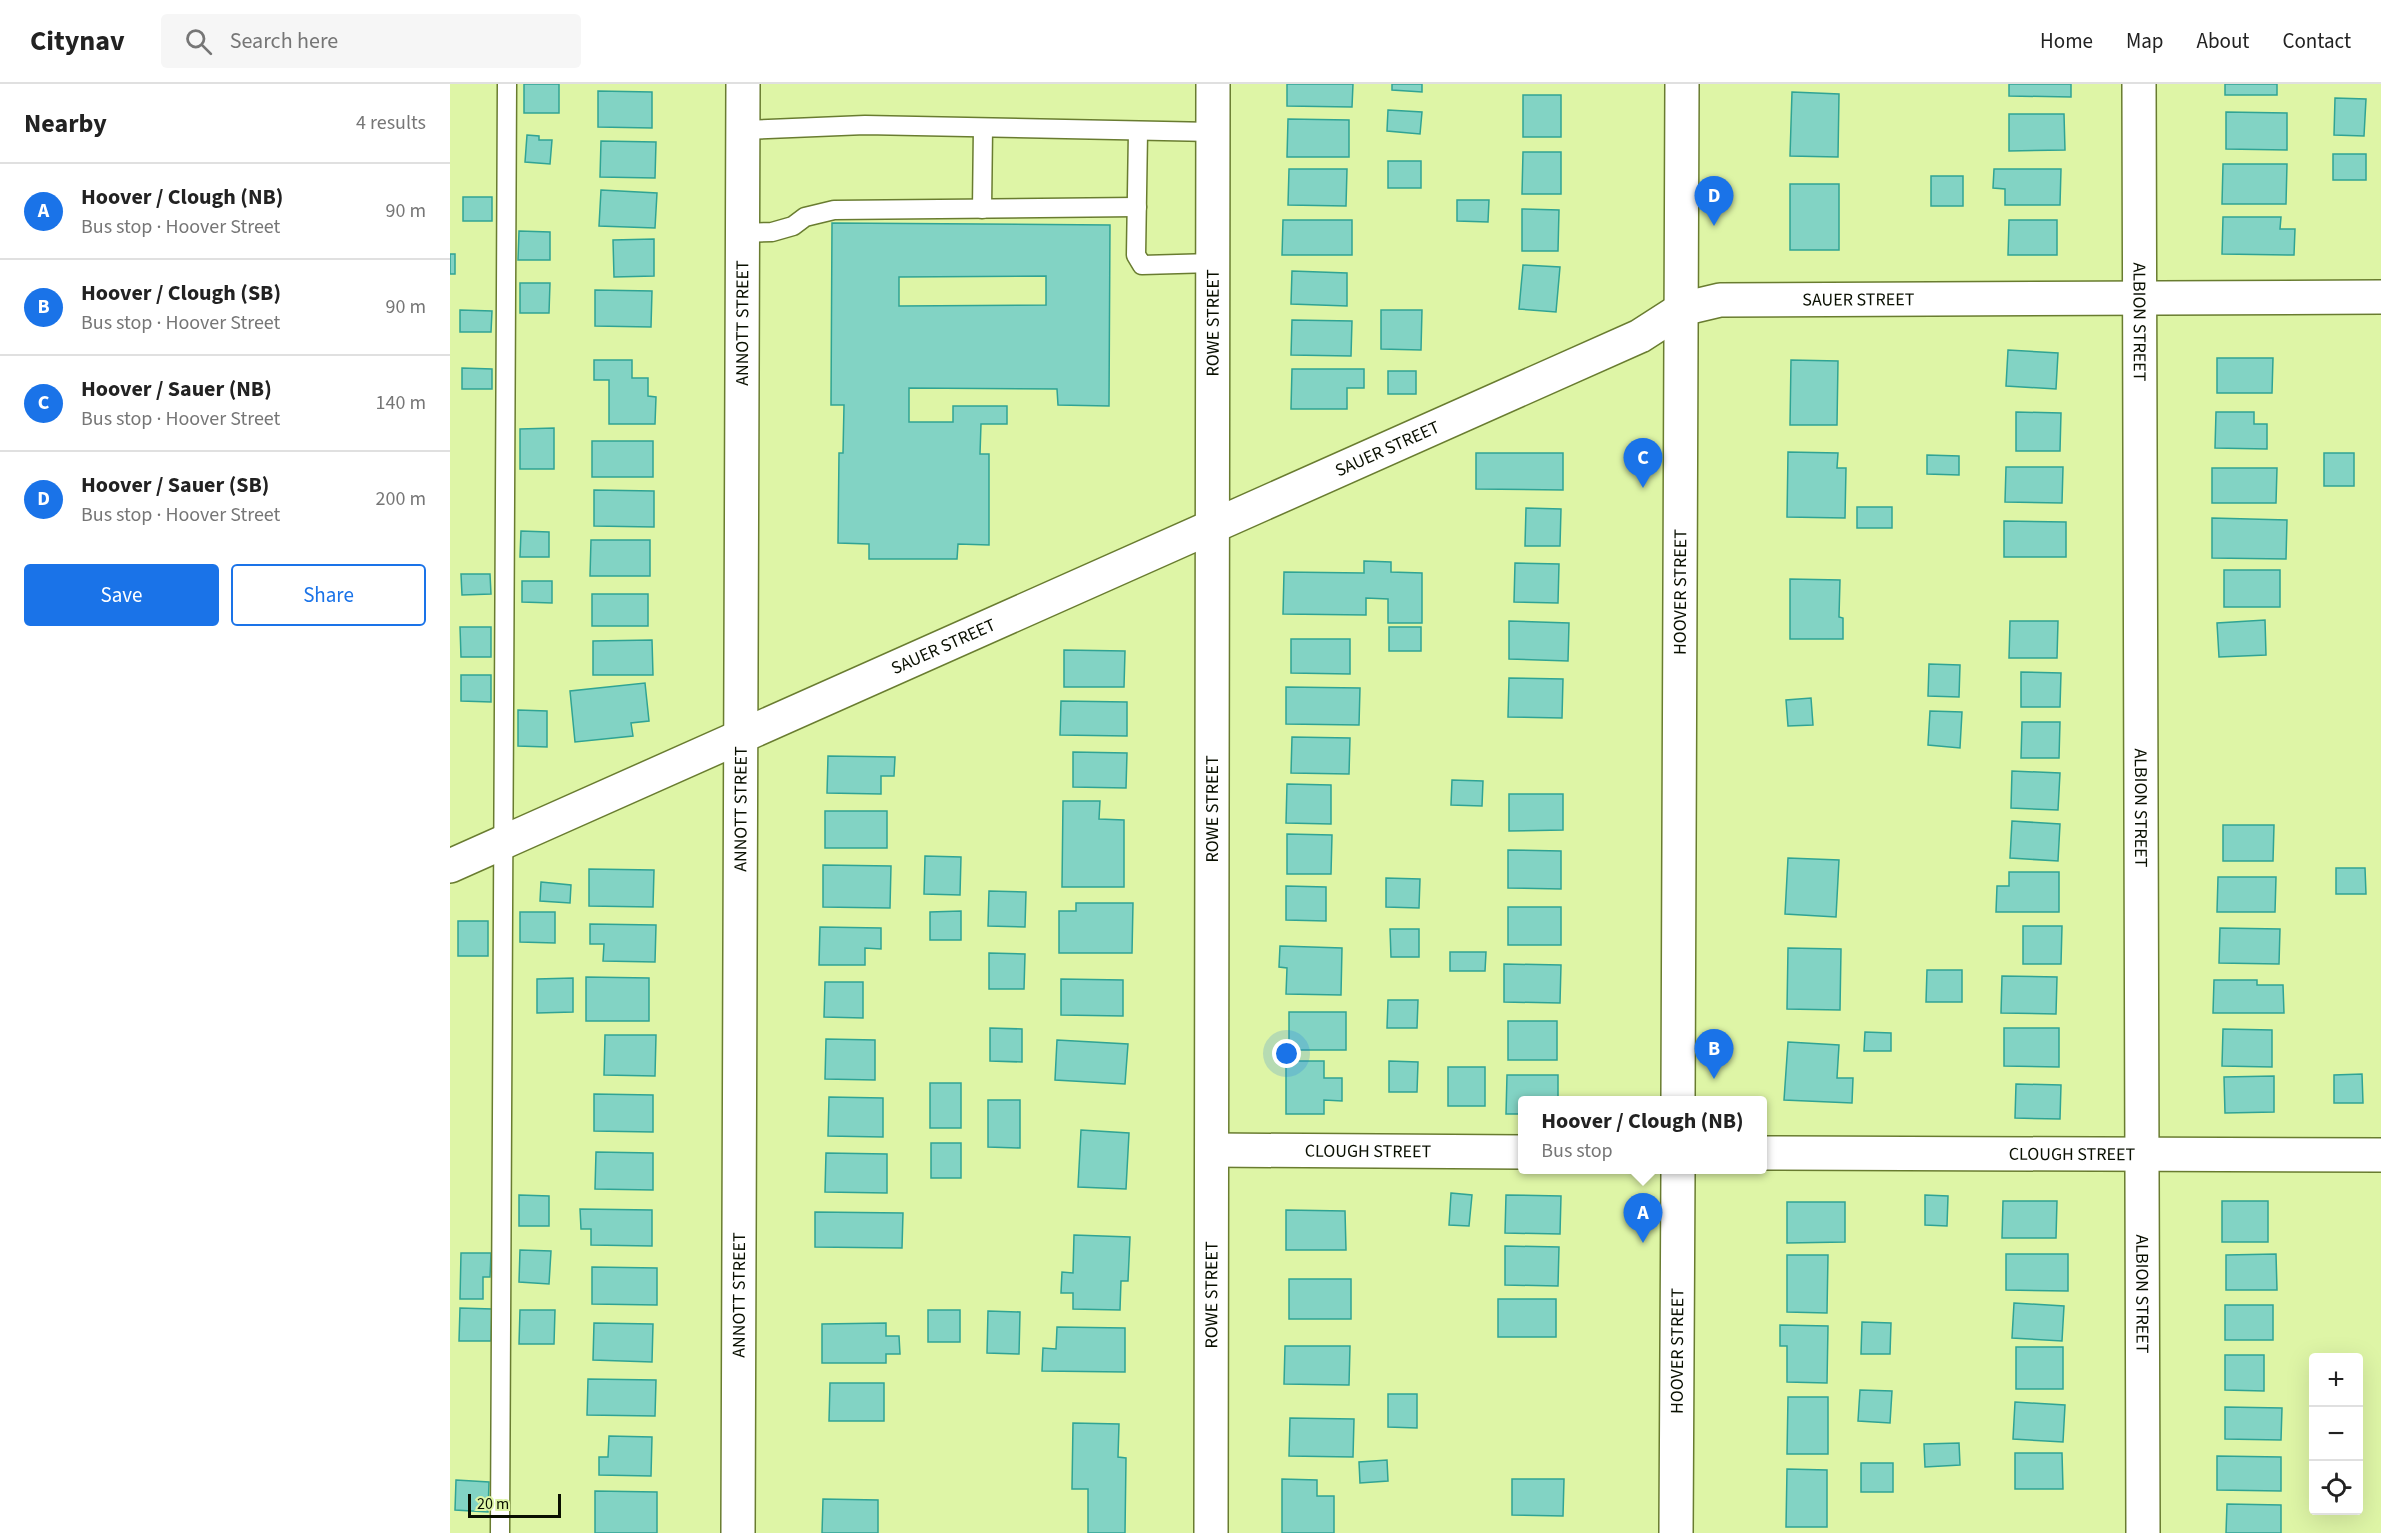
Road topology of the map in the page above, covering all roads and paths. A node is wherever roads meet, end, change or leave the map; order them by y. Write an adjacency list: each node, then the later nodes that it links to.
1 (507, 84): 19 (lane)
2 (744, 84): 7 (street, ANNOTT STREET)
3 (1213, 84): 9 (street, ROWE STREET)
4 (1683, 84): 16 (street, HOOVER STREET)
5 (2139, 84): 15 (street, ALBION STREET)
6 (983, 128): 7 (lane); 8 (lane); 11 (lane)
7 (743, 130): 12 (street, ANNOTT STREET)
8 (1138, 132): 9 (lane); 10 (lane)
9 (1213, 132): 13 (street, ROWE STREET)
10 (1137, 207): 11 (lane); 13 (lane)
11 (982, 209): 12 (lane)
12 (743, 233): 18 (street, ANNOTT STREET)
13 (1213, 263): 17 (street, ROWE STREET)
14 (2381, 297): 15 (street, SAUER STREET)
15 (2139, 299): 16 (street, SAUER STREET); 25 (street, ALBION STREET)
16 (1682, 309): 17 (street, SAUER STREET); 21 (street, HOOVER STREET)
17 (1213, 526): 18 (street, SAUER STREET); 22 (street, ROWE STREET)
18 (742, 735): 19 (street, SAUER STREET); 29 (street, ANNOTT STREET)
19 (505, 842): 20 (street, SAUER STREET); 28 (lane)
20 (450, 866)
21 (1678, 1096)
22 (1212, 1150): 23 (street, CLOUGH STREET); 30 (street, ROWE STREET)
23 (1518, 1152)
24 (1767, 1153): 25 (street, CLOUGH STREET)
25 (2141, 1154): 26 (street, CLOUGH STREET); 32 (street, ALBION STREET)
26 (2381, 1155)
27 (1678, 1174): 31 (street, HOOVER STREET)
28 (500, 1533)
29 (738, 1533)
30 (1211, 1533)
31 (1676, 1533)
32 (2143, 1533)

